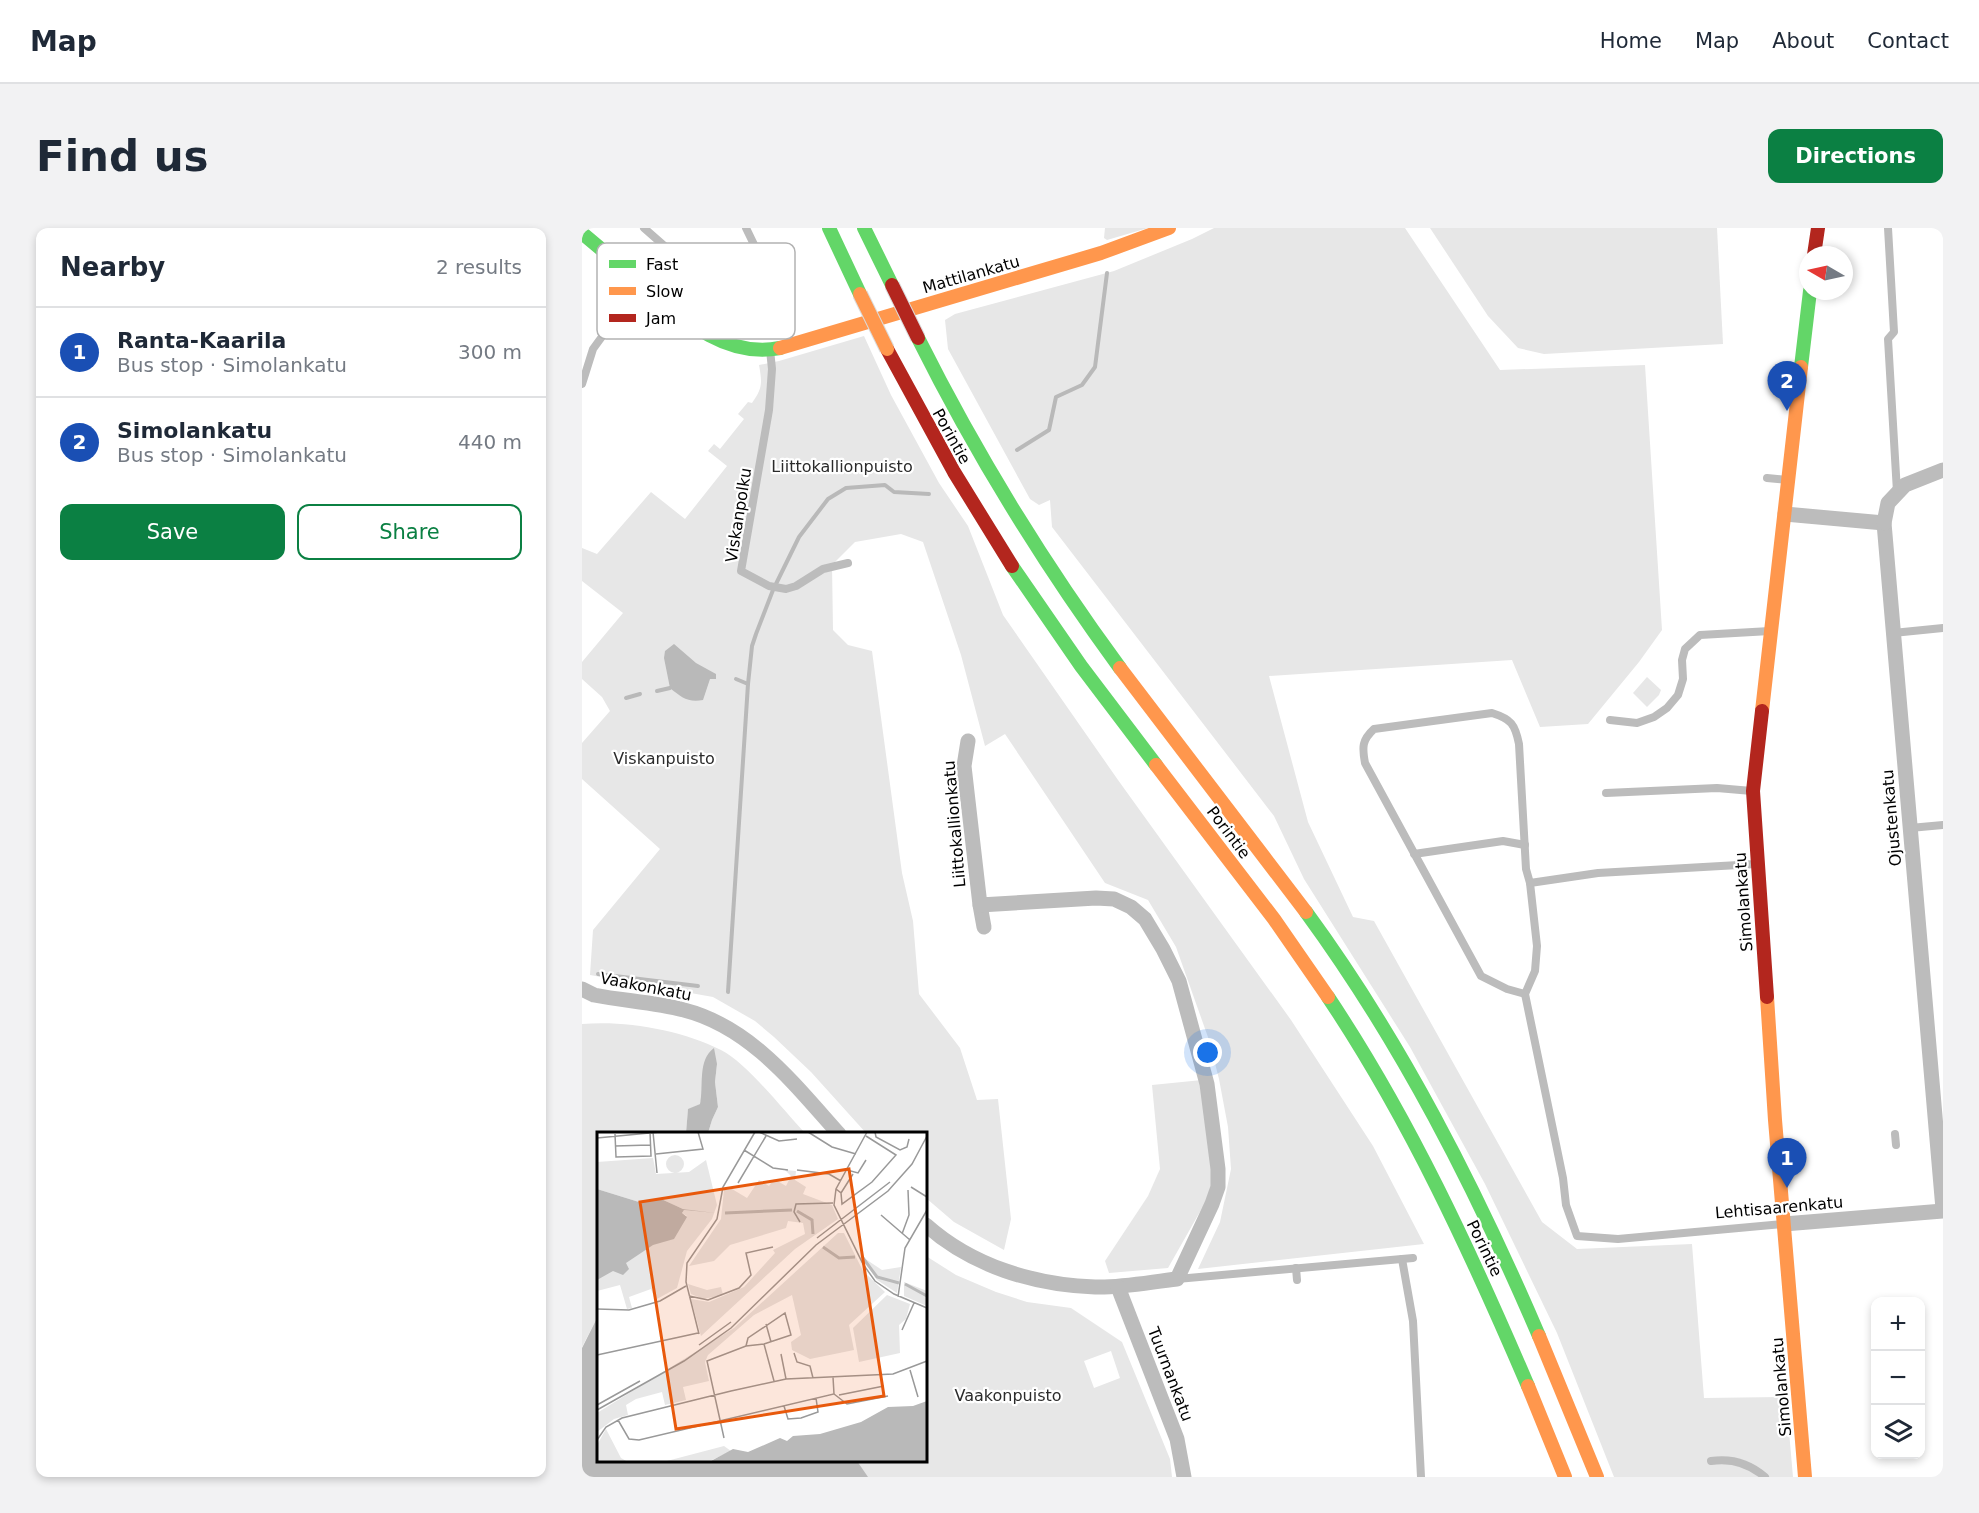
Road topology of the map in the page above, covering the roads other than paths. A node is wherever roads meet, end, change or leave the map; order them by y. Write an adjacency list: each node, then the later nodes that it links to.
1 (644, 228): 8 (lane)
2 (746, 228): 9 (lane)
3 (829, 228): 55 (main road, Porintie, bridge)
4 (864, 228): 56 (main road, Porintie, bridge)
5 (1169, 228): 14 (main road, Mattilankatu)
6 (1818, 228): 10 (main road)
7 (1888, 228): 19 (lane)
8 (661, 243)
9 (754, 243)
10 (1815, 246)
11 (1809, 300): 18 (main road, Simolankatu)
12 (600, 339): 15 (lane)
13 (717, 339): 14 (main road)
14 (775, 348): 22 (lane, Viskanpolku)
15 (582, 384)
16 (1943, 470): 19 (street)
17 (1767, 478): 18 (lane)
18 (1788, 480): 20 (main road, Simolankatu)
19 (1897, 494): 21 (street)
20 (1785, 514): 21 (street); 24 (main road, Simolankatu)
21 (1884, 524): 25 (street, Ojustenkatu)
22 (848, 563)
23 (1943, 628): 25 (lane)
24 (1771, 631): 26 (lane); 28 (main road, Simolankatu)
25 (1893, 633): 31 (street, Ojustenkatu)
26 (1610, 720)
27 (968, 741): 36 (street, Liittokallionkatu)
28 (1753, 791): 29 (lane); 34 (main road, Simolankatu)
29 (1606, 793)
30 (1943, 825): 31 (lane)
31 (1910, 828): 43 (street, Ojustenkatu)
32 (1525, 845): 33 (lane); 33 (lane); 35 (lane)
33 (1414, 854): 39 (lane)
34 (1757, 864): 35 (lane); 44 (main road, Simolankatu)
35 (1530, 883): 39 (lane)
36 (980, 905): 37 (street, Liittokallionkatu); 49 (street, Liittokallionkatu)
37 (984, 927)
38 (582, 989): 40 (street, Vaakonkatu)
39 (1525, 994): 44 (lane, Lehtisaarenkatu)
40 (837, 1132)
41 (1895, 1134): 42 (lane)
42 (1896, 1145)
43 (1943, 1210): 44 (street, Lehtisaarenkatu)
44 (1784, 1224): 58 (main road, Simolankatu)
45 (927, 1226): 51 (street)
46 (1402, 1258): 47 (lane); 48 (lane); 54 (lane)
47 (1413, 1258)
48 (1296, 1268): 49 (lane); 50 (lane)
49 (1177, 1279): 51 (street)
50 (1297, 1280)
51 (1118, 1287): 53 (street, Tuurnankatu)
52 (1711, 1461): 57 (lane)
53 (1184, 1477)
54 (1421, 1477)
55 (1565, 1477)
56 (1597, 1477)
57 (1765, 1477)
58 (1805, 1477)

